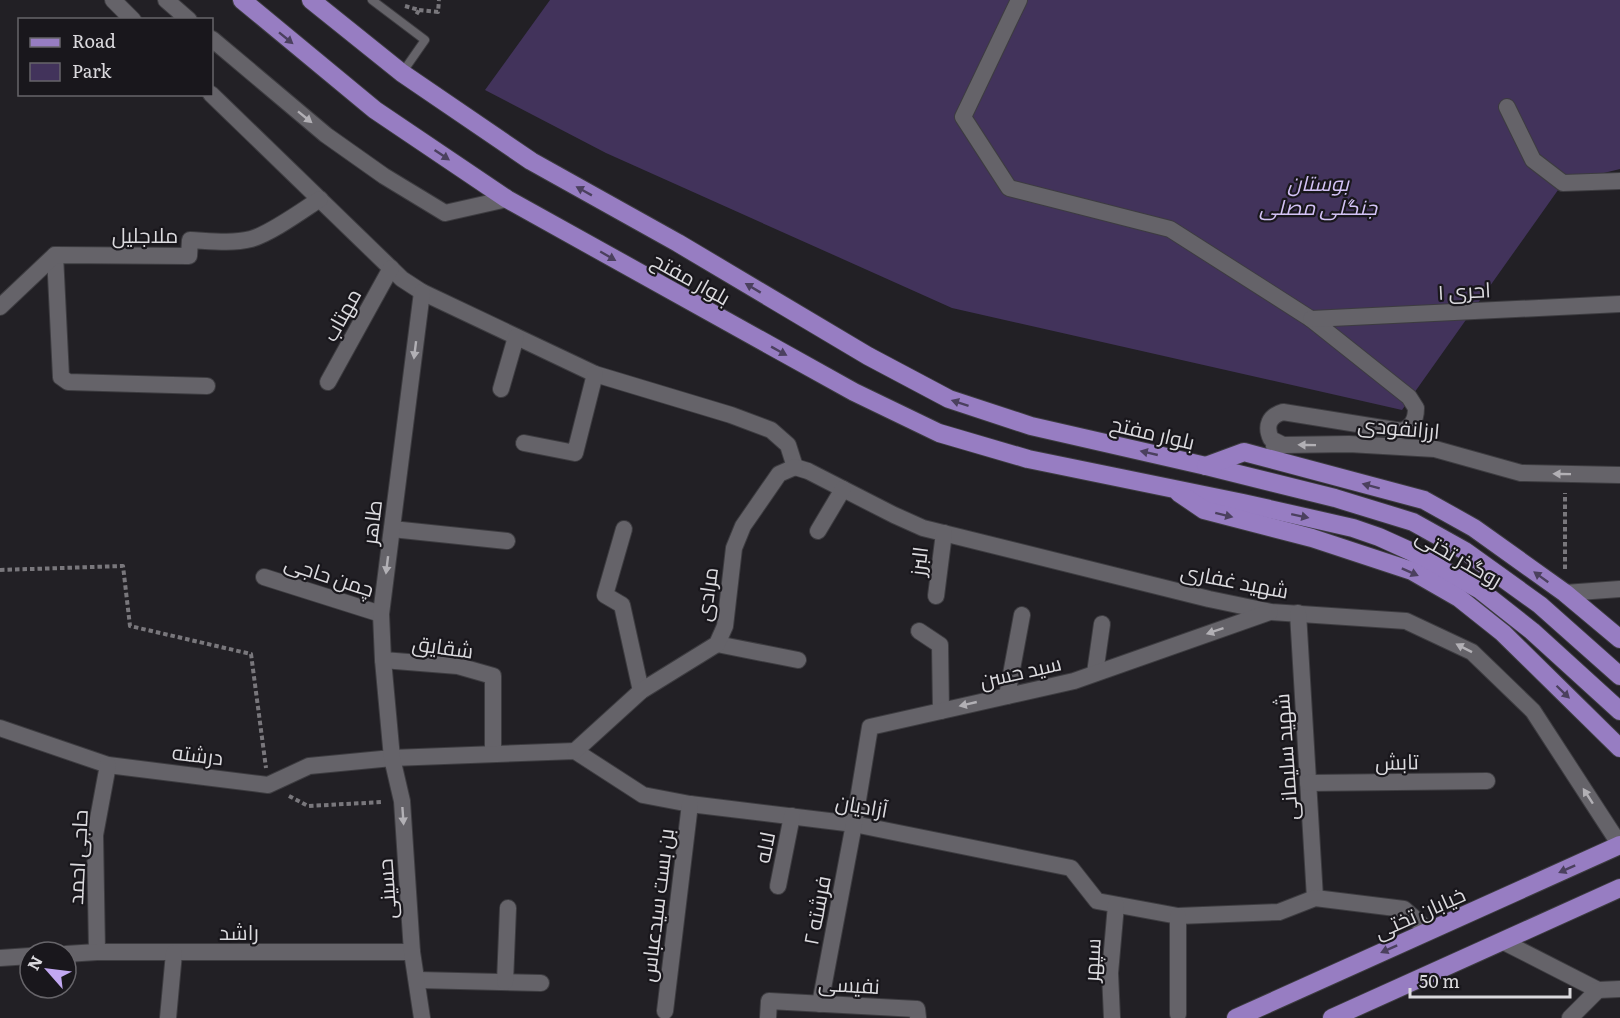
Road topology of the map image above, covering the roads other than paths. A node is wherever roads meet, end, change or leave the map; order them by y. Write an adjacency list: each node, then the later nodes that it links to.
1 (113, 0): 7 (street)
2 (166, 0): 8 (street)
3 (242, 0): 15 (main road, بلوار مفتح, one-way to 15)
4 (372, 0): 10 (lane)
5 (1019, 0): 21 (street)
6 (317, 2): 10 (main road, بلوار مفتح)
7 (131, 18)
8 (187, 18)
9 (213, 40): 15 (street, one-way to 15)
10 (402, 73): 30 (main road, بلوار مفتح, one-way to 10)
11 (213, 96): 14 (street)
12 (1507, 107): 13 (street)
13 (1620, 181)
14 (320, 199): 16 (street, ملاجلیل); 17 (street)
15 (507, 199): 34 (main road, بلوار مفتح, one-way to 34)
16 (55, 255): 20 (street); 25 (street)
17 (391, 268): 18 (street); 24 (street, مهتاب)
18 (422, 292): 22 (street); 37 (street, طاهر, one-way to 37)
19 (1620, 304): 21 (street, احری ۱)
20 (0, 307)
21 (1311, 319): 28 (street)
22 (516, 337): 23 (street); 26 (street)
23 (595, 374): 27 (street); 31 (street)
24 (328, 382)
25 (207, 386)
26 (501, 389)
27 (524, 443)
28 (1284, 445): 29 (street, ارزانفودی); 32 (street, ارزانفودی, one-way to 28)
29 (1244, 452): 30 (main road); 44 (main road, one-way to 29)
30 (1206, 466): 33 (main road, بلوار مفتح)
31 (795, 467): 35 (street, شهید غفاری); 53 (street, مرادی)
32 (1620, 475)
33 (1250, 477): 57 (main road, روگذر تختی)
34 (1173, 488): 36 (main road, بلوار مفتح); 62 (main road, one-way to 62)
35 (843, 489): 39 (street); 40 (street, شهید غفاری)
36 (1243, 503): 61 (main road, روگذر تختی, one-way to 61)
37 (392, 529): 41 (street); 48 (street, طاهر, one-way to 48)
38 (624, 529): 58 (street)
39 (818, 531)
40 (944, 533): 45 (street, البرز); 46 (street, شهید غفاری)
41 (507, 541)
42 (264, 577): 48 (street, چمن حاجی)
43 (1620, 589): 44 (street)
44 (1564, 593): 52 (main road)
45 (936, 596)
46 (1270, 612): 47 (street, شهید غفاری); 56 (street, سید حسن, one-way to 56)
47 (1298, 613): 71 (street, شهید سلیمانی); 75 (street, شهید غفاری, one-way to 47)
48 (381, 614): 54 (street, طاهر)
49 (1022, 615): 59 (street)
50 (1102, 624): 56 (street)
51 (919, 631): 60 (street)
52 (1620, 639)
53 (717, 644): 55 (street); 58 (street, مرادی)
54 (383, 660): 66 (street, شقایق); 68 (street, طاهر)
55 (798, 660)
56 (1095, 673): 59 (street, سید حسن)
57 (1620, 676)
58 (641, 691): 65 (street, مرادی)
59 (1007, 696): 60 (street, سید حسن, one-way to 60)
60 (941, 711): 74 (street, سید حسن)
61 (1620, 711)
62 (1597, 725): 64 (main road); 67 (main road)
63 (0, 728): 69 (street, درشته)
64 (1620, 748)
65 (575, 751): 66 (street); 72 (street, آزادیان)
66 (493, 753): 68 (street)
67 (1620, 756)
68 (392, 758): 69 (street, درشته); 85 (street, حسینی, one-way to 85)
69 (108, 765): 84 (street, حاجی احمد)
70 (1487, 781): 71 (street, تابش)
71 (1308, 783): 78 (street, شهید سلیمانی)
72 (690, 804): 73 (street, آزادیان); 97 (street, بن بست سیدعباس)
73 (792, 816): 74 (street, آزادیان); 76 (street, لاله)
74 (854, 824): 79 (street, آزادیان); 95 (street, فرشته ۲)
75 (1620, 845): 82 (main road, خیابان تختی, one-way to 82)
76 (778, 886)
77 (1618, 890): 83 (main road)
78 (1315, 898): 81 (street, آزادیان); 82 (street)
79 (1116, 905): 81 (street, آزادیان); 102 (street, سپهر)
80 (508, 908): 91 (street)
81 (1178, 916): 98 (street)
82 (1429, 931): 103 (main road, خیابان تختی, one-way to 103)
83 (1502, 942): 94 (street); 104 (main road)
84 (96, 952): 86 (street, راشد); 87 (street, راشد)
85 (412, 952): 87 (street, راشد); 90 (street, حسینی)
86 (78, 953)
87 (174, 953): 99 (street)
88 (18, 957): 89 (street)
89 (0, 958)
90 (418, 980): 91 (street); 100 (street, حسینی)
91 (505, 982): 92 (street)
92 (541, 983)
93 (1620, 989): 94 (street)
94 (1598, 990): 105 (street)
95 (820, 1004): 96 (street, نفیسی); 101 (street, نفیسی)
96 (769, 1010)
97 (664, 1011)
98 (1178, 1014)
99 (168, 1018)
100 (422, 1018)
101 (918, 1018)
102 (1112, 1018)
103 (1236, 1018)
104 (1332, 1018)
105 (1570, 1018)

